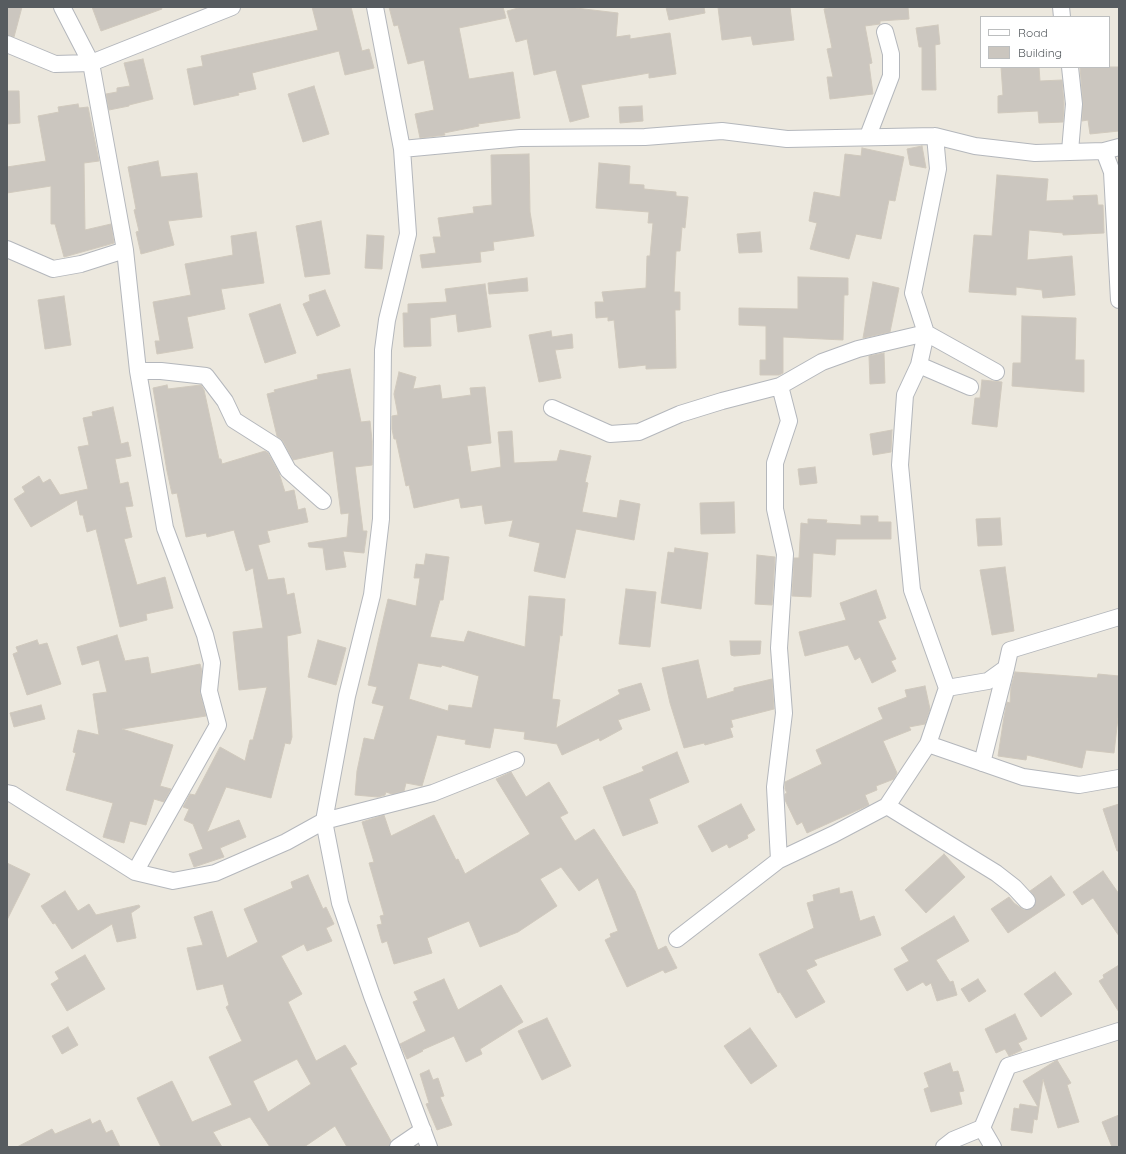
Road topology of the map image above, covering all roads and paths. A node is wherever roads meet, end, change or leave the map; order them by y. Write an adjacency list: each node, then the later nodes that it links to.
1 (62, 7): 6 (street)
2 (232, 7): 6 (street)
3 (375, 7): 11 (street)
4 (885, 32): 8 (street)
5 (7, 44): 6 (street)
6 (91, 62): 15 (street)
7 (1070, 68): 12 (street)
8 (868, 136): 9 (street); 11 (street)
9 (935, 136): 12 (street); 18 (street)
10 (1119, 147): 13 (street)
11 (402, 149): 35 (street)
12 (1070, 151): 13 (street)
13 (1104, 152): 16 (street)
14 (7, 249): 15 (street)
15 (125, 250): 20 (street)
16 (1118, 282): 17 (street)
17 (1119, 300)
18 (926, 333): 19 (street); 21 (street); 22 (street)
19 (919, 365): 23 (street); 28 (street)
20 (138, 371): 25 (street); 37 (street)
21 (996, 372)
22 (780, 386): 24 (street); 36 (street)
23 (970, 387)
24 (552, 408)
25 (323, 501)
26 (1119, 617): 27 (street)
27 (1006, 668): 28 (street); 31 (street)
28 (947, 688): 29 (street)
29 (928, 744): 31 (street); 34 (street)
30 (516, 760): 35 (street)
31 (982, 763): 32 (street)
32 (1119, 778)
33 (7, 793): 37 (street)
34 (887, 806): 36 (street); 38 (street)
35 (324, 822): 37 (street); 42 (street)
36 (779, 860): 39 (street)
37 (135, 872)
38 (1027, 901)
39 (677, 939)
40 (1119, 1031): 41 (street)
41 (982, 1128): 45 (street); 46 (street)
42 (423, 1130): 43 (street); 44 (street)
43 (398, 1147)
44 (429, 1147)
45 (944, 1147)
46 (993, 1147)

